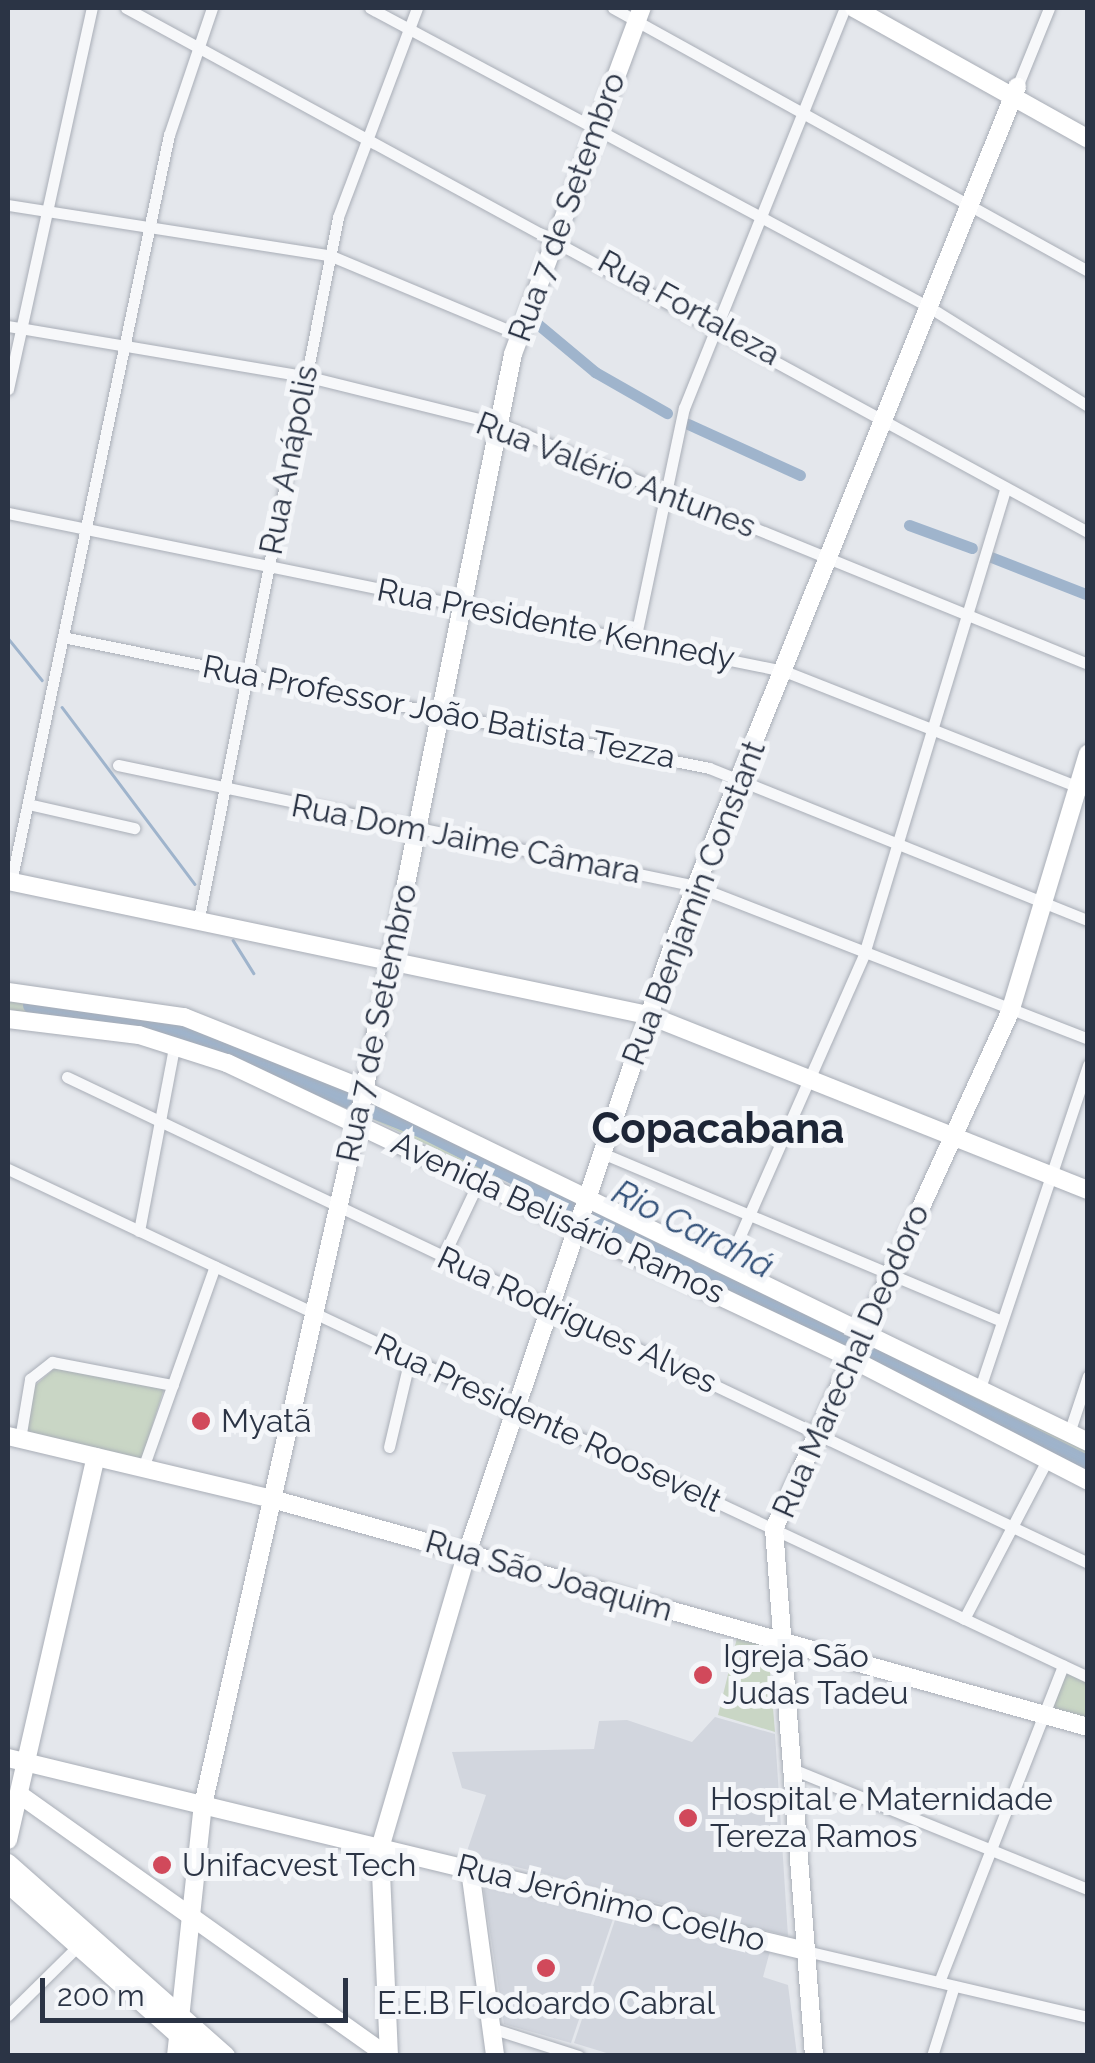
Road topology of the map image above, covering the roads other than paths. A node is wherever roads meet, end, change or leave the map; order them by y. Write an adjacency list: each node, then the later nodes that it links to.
1 (92, 8): 22 (street)
2 (126, 8): 13 (street, Rua Fortaleza)
3 (212, 8): 13 (street)
4 (370, 8): 12 (street)
5 (417, 8): 12 (street, Rua Anápolis)
6 (613, 8): 11 (street)
7 (845, 8): 15 (street)
8 (854, 8): 14 (street)
9 (876, 8): 14 (street)
10 (1049, 8): 14 (street, Rua Benjamin Constant)
11 (639, 14): 15 (street); 16 (street, Rua 7 de Setembro)
12 (409, 28): 16 (street); 18 (street, Rua Anápolis)
13 (198, 44): 18 (street, Rua Fortaleza); 24 (street)
14 (1015, 92): 17 (street); 19 (street); 20 (street, Rua Benjamin Constant)
15 (804, 110): 20 (street); 23 (street)
16 (594, 127): 23 (street); 25 (street, Rua 7 de Setembro)
17 (1088, 127)
18 (367, 133): 25 (street, Rua Fortaleza); 26 (street, Rua Anápolis)
19 (1088, 140)
20 (972, 201): 27 (street); 28 (street, Rua Benjamin Constant)
21 (8, 205): 22 (street)
22 (45, 211): 24 (street); 30 (street)
23 (760, 216): 28 (street); 29 (street)
24 (150, 227): 26 (street); 32 (street)
25 (552, 233): 29 (street, Rua Fortaleza); 31 (street, Rua 7 de Setembro)
26 (329, 255): 31 (street); 33 (street, Rua Anápolis)
27 (1088, 271)
28 (930, 307): 35 (street); 36 (street, Rua Benjamin Constant)
29 (718, 322): 36 (street, Rua Fortaleza); 39 (street)
30 (14, 327): 32 (street, Rua Valério Antunes); 34 (street)
31 (518, 334): 37 (street, Rua 7 de Setembro)
32 (124, 346): 33 (street, Rua Valério Antunes); 41 (street)
33 (305, 376): 37 (street, Rua Valério Antunes); 44 (street, Rua Anápolis)
34 (8, 389)
35 (1088, 406)
36 (886, 417): 38 (street, Rua Fortaleza); 43 (street, Rua Benjamin Constant)
37 (499, 424): 39 (street, Rua Valério Antunes); 45 (street, Rua 7 de Setembro)
38 (1004, 490): 42 (street, Rua Fortaleza); 46 (street)
39 (664, 491): 43 (street, Rua Valério Antunes); 48 (street)
40 (8, 513): 41 (street, Rua Presidente Kennedy)
41 (86, 529): 44 (street, Rua Presidente Kennedy); 47 (street)
42 (1088, 532)
43 (829, 559): 46 (street, Rua Valério Antunes); 50 (street, Rua Benjamin Constant)
44 (268, 566): 45 (street, Rua Presidente Kennedy); 51 (street, Rua Anápolis)
45 (462, 605): 48 (street, Rua Presidente Kennedy); 52 (street, Rua 7 de Setembro)
46 (967, 615): 49 (street, Rua Valério Antunes); 53 (street)
47 (63, 637): 51 (street, Rua Professor João Batista Tezza); 59 (street)
48 (635, 640): 50 (street, Rua Presidente Kennedy)
49 (1088, 664)
50 (784, 671): 53 (street, Rua Presidente Kennedy); 56 (street, Rua Benjamin Constant)
51 (247, 674): 52 (street, Rua Professor João Batista Tezza); 58 (street, Rua Anápolis)
52 (441, 712): 56 (street, Rua Professor João Batista Tezza); 61 (street, Rua 7 de Setembro)
53 (932, 730): 57 (street, Rua Presidente Kennedy); 62 (street)
54 (1088, 754): 57 (street, Rua Marechal Deodoro)
55 (118, 766): 58 (street, Rua Dom Jaime Câmara)
56 (740, 778): 62 (street, Rua Professor João Batista Tezza); 64 (street, Rua Benjamin Constant)
57 (1082, 789): 65 (street, Rua Marechal Deodoro)
58 (224, 790): 61 (street, Rua Dom Jaime Câmara); 67 (street, Rua Anápolis)
59 (28, 804): 60 (street); 63 (street)
60 (134, 828)
61 (417, 829): 64 (street, Rua Dom Jaime Câmara); 69 (street, Rua 7 de Setembro)
62 (897, 844): 65 (street, Rua Professor João Batista Tezza); 68 (street)
63 (10, 881): 67 (street)
64 (696, 886): 68 (street, Rua Dom Jaime Câmara); 72 (street, Rua Benjamin Constant)
65 (1043, 902): 66 (street, Rua Professor João Batista Tezza); 71 (street, Rua Marechal Deodoro)
66 (1088, 920)
67 (198, 923): 69 (street)
68 (864, 954): 71 (street, Rua Dom Jaime Câmara); 78 (street)
69 (390, 962): 72 (street); 79 (street, Rua 7 de Setembro)
70 (8, 992): 79 (street, Avenida Belisário Ramos)
71 (1010, 1012): 74 (street, Rua Dom Jaime Câmara); 81 (street, Rua Marechal Deodoro)
72 (648, 1015): 78 (street); 82 (street, Rua Benjamin Constant)
73 (8, 1019): 75 (street, Avenida Belisário Ramos)
74 (1088, 1038)
75 (174, 1043): 79 (street, Avenida Belisário Ramos); 80 (street)
76 (1088, 1065): 84 (street)
77 (67, 1078): 80 (street, Rua Rodrigues Alves)
78 (808, 1080): 81 (street); 89 (street)
79 (361, 1105): 85 (street, Avenida Belisário Ramos); 87 (street, Rua 7 de Setembro); 88 (street, Avenida Belisário Ramos)
80 (160, 1122): 87 (street, Rua Rodrigues Alves); 90 (street)
81 (952, 1139): 84 (street); 94 (street, Rua Marechal Deodoro)
82 (602, 1154): 88 (street, Rua Benjamin Constant); 89 (street)
83 (8, 1169): 90 (street, Rua Presidente Roosevelt)
84 (1048, 1175): 86 (street); 97 (street)
85 (479, 1181): 88 (street, Avenida Belisário Ramos); 91 (street)
86 (1088, 1190)
87 (338, 1206): 91 (street, Rua Rodrigues Alves); 96 (street, Rua 7 de Setembro)
88 (583, 1211): 92 (street, Avenida Belisário Ramos); 95 (street, Rua Benjamin Constant); 99 (street, Avenida Belisário Ramos)
89 (749, 1215): 92 (street); 94 (street)
90 (140, 1231): 93 (street, Rua Presidente Roosevelt)
91 (444, 1257): 95 (street, Rua Rodrigues Alves)
92 (728, 1263): 98 (street, Avenida Belisário Ramos)
93 (215, 1266): 96 (street, Rua Presidente Roosevelt); 102 (street)
94 (890, 1274): 97 (street); 98 (street, Rua Marechal Deodoro)
95 (550, 1307): 104 (street, Rua Benjamin Constant); 106 (street, Rua Rodrigues Alves)
96 (315, 1313): 100 (street, Rua Presidente Roosevelt); 114 (street, Rua 7 de Setembro)
97 (1002, 1321): 103 (street)
98 (864, 1332): 99 (street, Rua Marechal Deodoro); 103 (street, Avenida Belisário Ramos)
99 (853, 1356): 106 (street, Rua Marechal Deodoro); 111 (street, Avenida Belisário Ramos)
100 (410, 1358): 104 (street, Rua Presidente Roosevelt); 109 (street)
101 (1088, 1376): 105 (street)
102 (173, 1385): 107 (street); 112 (street)
103 (980, 1388): 105 (street, Avenida Belisário Ramos)
104 (516, 1408): 116 (street, Rua Presidente Roosevelt); 117 (street, Rua Benjamin Constant)
105 (1069, 1433): 108 (street, Avenida Belisário Ramos)
106 (817, 1434): 115 (street, Rua Rodrigues Alves); 116 (street, Rua Marechal Deodoro)
107 (14, 1438): 110 (street, Rua São Joaquim)
108 (1088, 1442)
109 (389, 1448)
110 (96, 1457): 112 (street, Rua São Joaquim); 126 (street)
111 (1046, 1460): 113 (street, Avenida Belisário Ramos); 115 (street)
112 (143, 1468): 114 (street, Rua São Joaquim)
113 (1088, 1481)
114 (272, 1499): 117 (street, Rua São Joaquim); 129 (street, Rua 7 de Setembro)
115 (1012, 1527): 118 (street, Rua Rodrigues Alves); 119 (street)
116 (774, 1529): 119 (street, Rua Presidente Roosevelt); 120 (street, Rua Marechal Deodoro)
117 (467, 1553): 120 (street, Rua São Joaquim); 131 (street, Rua Benjamin Constant)
118 (1088, 1563)
119 (964, 1618): 121 (street, Rua Presidente Roosevelt)
120 (782, 1642): 123 (street, Rua São Joaquim); 127 (street, Rua Marechal Deodoro)
121 (1063, 1665): 122 (street, Rua Presidente Roosevelt); 123 (street)
122 (1088, 1677)
123 (1044, 1715): 124 (street, Rua São Joaquim); 132 (street)
124 (1088, 1727)
125 (8, 1758): 126 (street, Rua Jerônimo Coelho)
126 (32, 1764): 128 (street); 129 (street, Rua Jerônimo Coelho)
127 (792, 1768): 132 (street); 139 (street, Rua Marechal Deodoro)
128 (22, 1796): 130 (street); 137 (street)
129 (203, 1805): 131 (street, Rua Jerônimo Coelho); 137 (street, Rua 7 de Setembro)
130 (8, 1840)
131 (380, 1848): 134 (street, Rua Jerônimo Coelho); 150 (street, Rua Benjamin Constant)
132 (991, 1850): 136 (street); 140 (street)
133 (8, 1863): 142 (street)
134 (470, 1870): 139 (street, Rua Jerônimo Coelho); 145 (street)
135 (8, 1884): 138 (street)
136 (1088, 1889)
137 (188, 1914): 142 (street, Rua 7 de Setembro); 150 (street)
138 (78, 1946): 143 (street); 146 (street)
139 (806, 1950): 140 (street); 153 (street, Rua Marechal Deodoro)
140 (940, 1982): 141 (street)
141 (954, 1986): 144 (street); 154 (street)
142 (178, 2013): 146 (street, Rua 7 de Setembro); 149 (street)
143 (8, 2015)
144 (1088, 2018)
145 (492, 2028): 151 (street); 152 (street)
146 (177, 2033): 147 (street, Rua 7 de Setembro); 148 (street)
147 (176, 2056)
148 (202, 2056)
149 (226, 2056)
150 (388, 2056)
151 (495, 2056)
152 (579, 2056)
153 (814, 2056)
154 (932, 2056)

